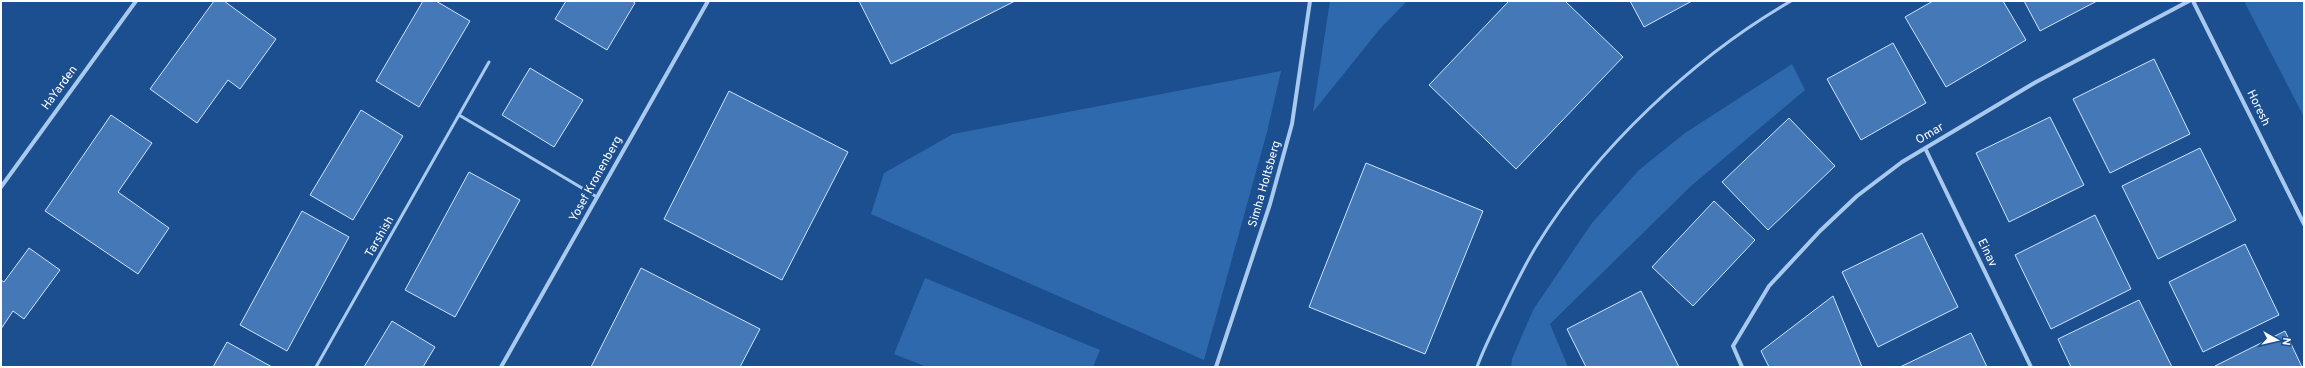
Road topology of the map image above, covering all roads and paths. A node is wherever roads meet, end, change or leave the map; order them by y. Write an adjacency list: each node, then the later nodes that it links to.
1 (136, 1): 10 (street, HaYarden)
2 (708, 1): 11 (street, Yosef Kronenberg)
3 (1310, 1): 15 (street, Simha Holtsberg)
4 (1791, 1): 16 (lane)
5 (2189, 1): 9 (street, Omar)
6 (2193, 1): 12 (street, Horesh)
7 (489, 62): 8 (lane, Tarshish)
8 (459, 115): 11 (lane); 13 (lane, Tarshish)
9 (1925, 148): 17 (street, Omar); 18 (street, Einav)
10 (1, 186)
11 (597, 197): 14 (street, Yosef Kronenberg)
12 (2304, 224)
13 (316, 367)
14 (501, 367)
15 (1216, 367)
16 (1477, 367)
17 (1742, 367)
18 (2031, 367)

